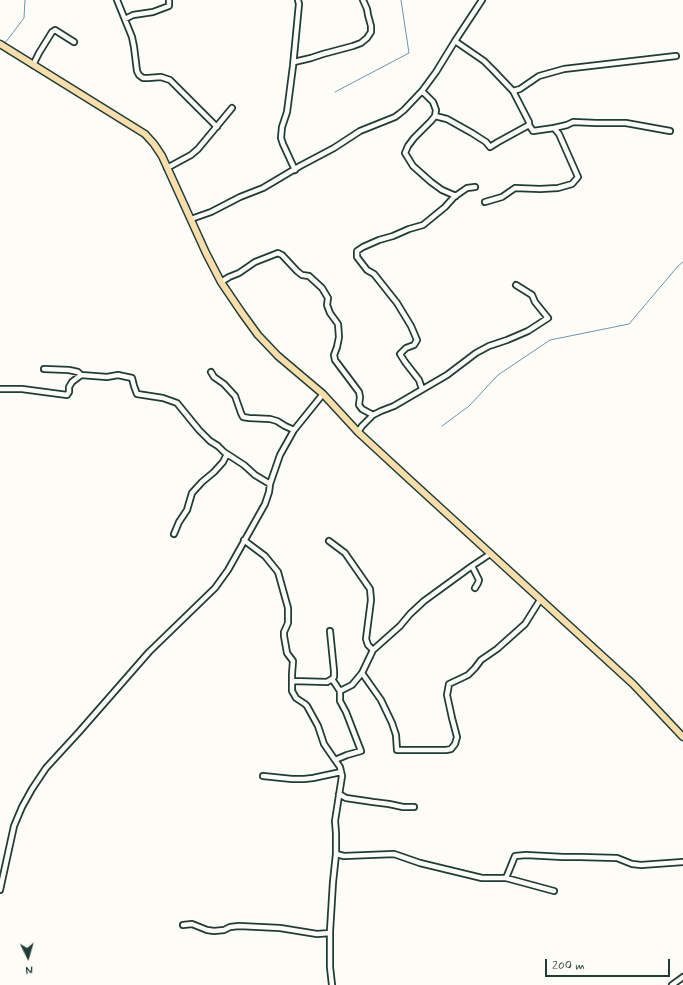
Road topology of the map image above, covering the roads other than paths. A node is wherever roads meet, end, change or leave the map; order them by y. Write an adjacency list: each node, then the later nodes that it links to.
1 (117, 0): 6 (street)
2 (169, 0): 6 (street)
3 (298, 0): 11 (street)
4 (363, 0): 11 (street)
5 (482, 0): 7 (street)
6 (125, 19): 18 (street)
7 (455, 41): 13 (street); 14 (street)
8 (74, 42): 12 (street)
9 (2, 46): 12 (main road)
10 (676, 56): 14 (street)
11 (294, 62): 22 (street)
12 (33, 65): 21 (main road)
13 (422, 91): 16 (street); 22 (street)
14 (513, 91): 17 (street)
15 (232, 108): 18 (street)
16 (435, 116): 17 (street); 24 (street)
17 (529, 125): 19 (street)
18 (217, 127): 21 (street)
19 (554, 128): 20 (street); 25 (street)
20 (670, 131)
21 (167, 168): 26 (main road)
22 (295, 170): 26 (street)
23 (474, 187): 24 (street)
24 (456, 196): 33 (street)
25 (485, 202)
26 (191, 219): 27 (main road)
27 (221, 282): 34 (main road); 35 (street)
28 (516, 285): 33 (street)
29 (44, 369): 31 (street)
30 (211, 372): 36 (street)
31 (81, 375): 32 (street); 38 (street)
32 (0, 389)
33 (422, 389): 35 (street)
34 (323, 394): 36 (street); 37 (main road)
35 (373, 415): 37 (street)
36 (294, 430): 39 (street)
37 (358, 432): 43 (main road)
38 (227, 454): 39 (street); 40 (street)
39 (270, 484): 41 (street)
40 (174, 534)
41 (244, 540): 51 (street); 62 (street)
42 (329, 541): 48 (street)
43 (490, 554): 44 (street); 46 (main road)
44 (472, 566): 45 (street); 48 (street)
45 (475, 588)
46 (540, 600): 49 (street); 53 (main road)
47 (330, 631): 50 (street)
48 (373, 650): 49 (street)
49 (362, 673): 52 (street)
50 (332, 679): 51 (street); 52 (street)
51 (292, 682): 54 (street)
52 (340, 690): 54 (street)
53 (683, 737)
54 (335, 760): 55 (street)
55 (341, 772): 56 (street); 57 (street)
56 (263, 776)
57 (339, 794): 58 (street); 59 (street)
58 (414, 807)
59 (336, 854): 61 (street); 65 (street)
60 (683, 862): 61 (street)
61 (506, 878): 63 (street)
62 (0, 890)
63 (554, 891)
64 (183, 924): 65 (street)
65 (330, 933): 67 (street)
66 (683, 977): 68 (street)
67 (332, 985)
68 (672, 985)

